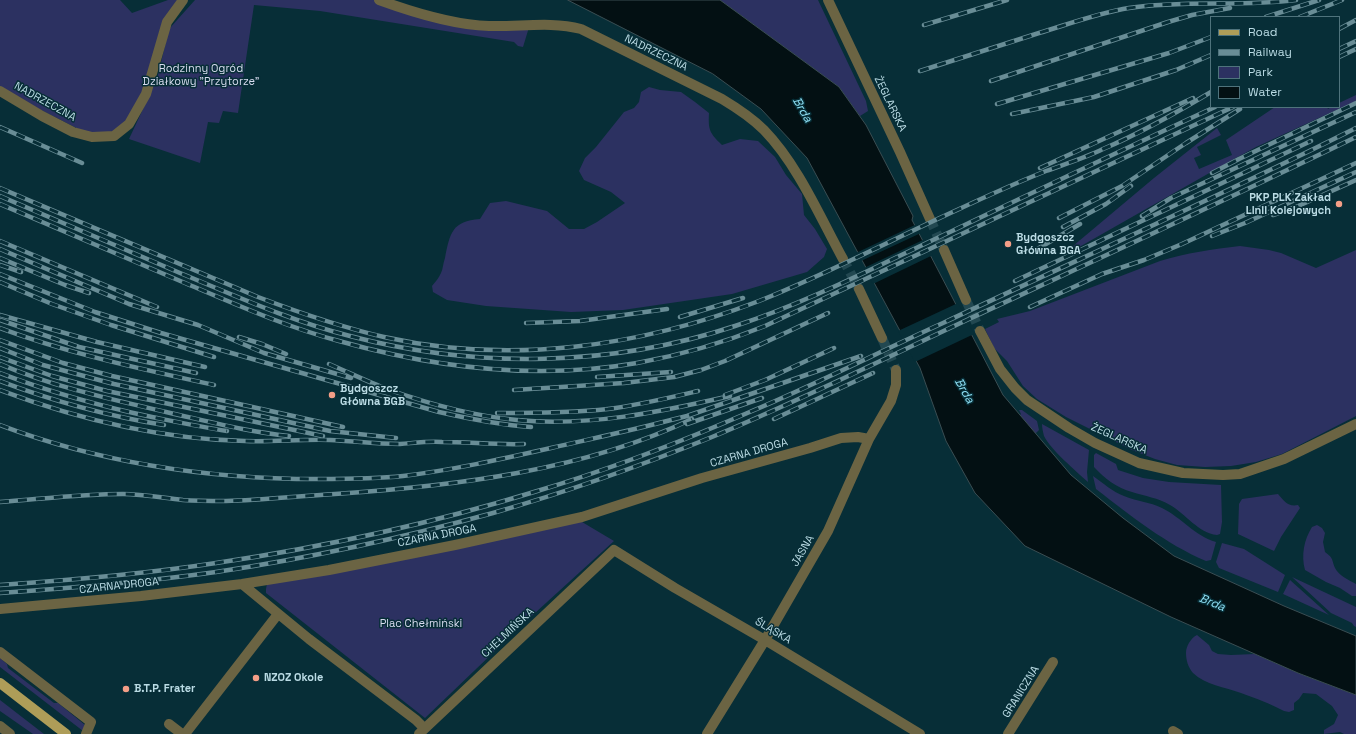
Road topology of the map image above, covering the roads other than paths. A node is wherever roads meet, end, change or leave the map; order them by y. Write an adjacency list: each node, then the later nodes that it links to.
1 (183, 0): 4 (street, NADRZECZNA)
2 (379, 0): 7 (street, NADRZECZNA)
3 (828, 0): 5 (street, ŻEGLARSKA)
4 (0, 91)
5 (930, 219)
6 (944, 250): 9 (street)
7 (843, 260)
8 (859, 289): 11 (street)
9 (966, 300)
10 (980, 331): 13 (street, ŻEGLARSKA)
11 (882, 338)
12 (896, 370): 14 (street, JASNA)
13 (1356, 424)
14 (869, 439): 16 (street, CZARNA DROGA); 19 (street, JASNA)
15 (614, 550): 19 (street, ŚLĄSKA); 25 (street, CHEŁMIŃSKA)
16 (242, 584): 17 (street, CZARNA DROGA); 18 (street)
17 (0, 609)
18 (278, 614): 25 (street); 30 (street)
19 (765, 640): 31 (street, JASNA); 32 (street, ŚLĄSKA)
20 (0, 652): 28 (street)
21 (1053, 662): 33 (street, GRANICZNA)
22 (0, 683): 27 (main road)
23 (168, 724): 29 (street)
24 (0, 726): 26 (street)
25 (422, 731)
26 (10, 734)
27 (66, 734)
28 (86, 734)
29 (182, 734)
30 (185, 734)
31 (707, 734)
32 (920, 734)
33 (1008, 734)

